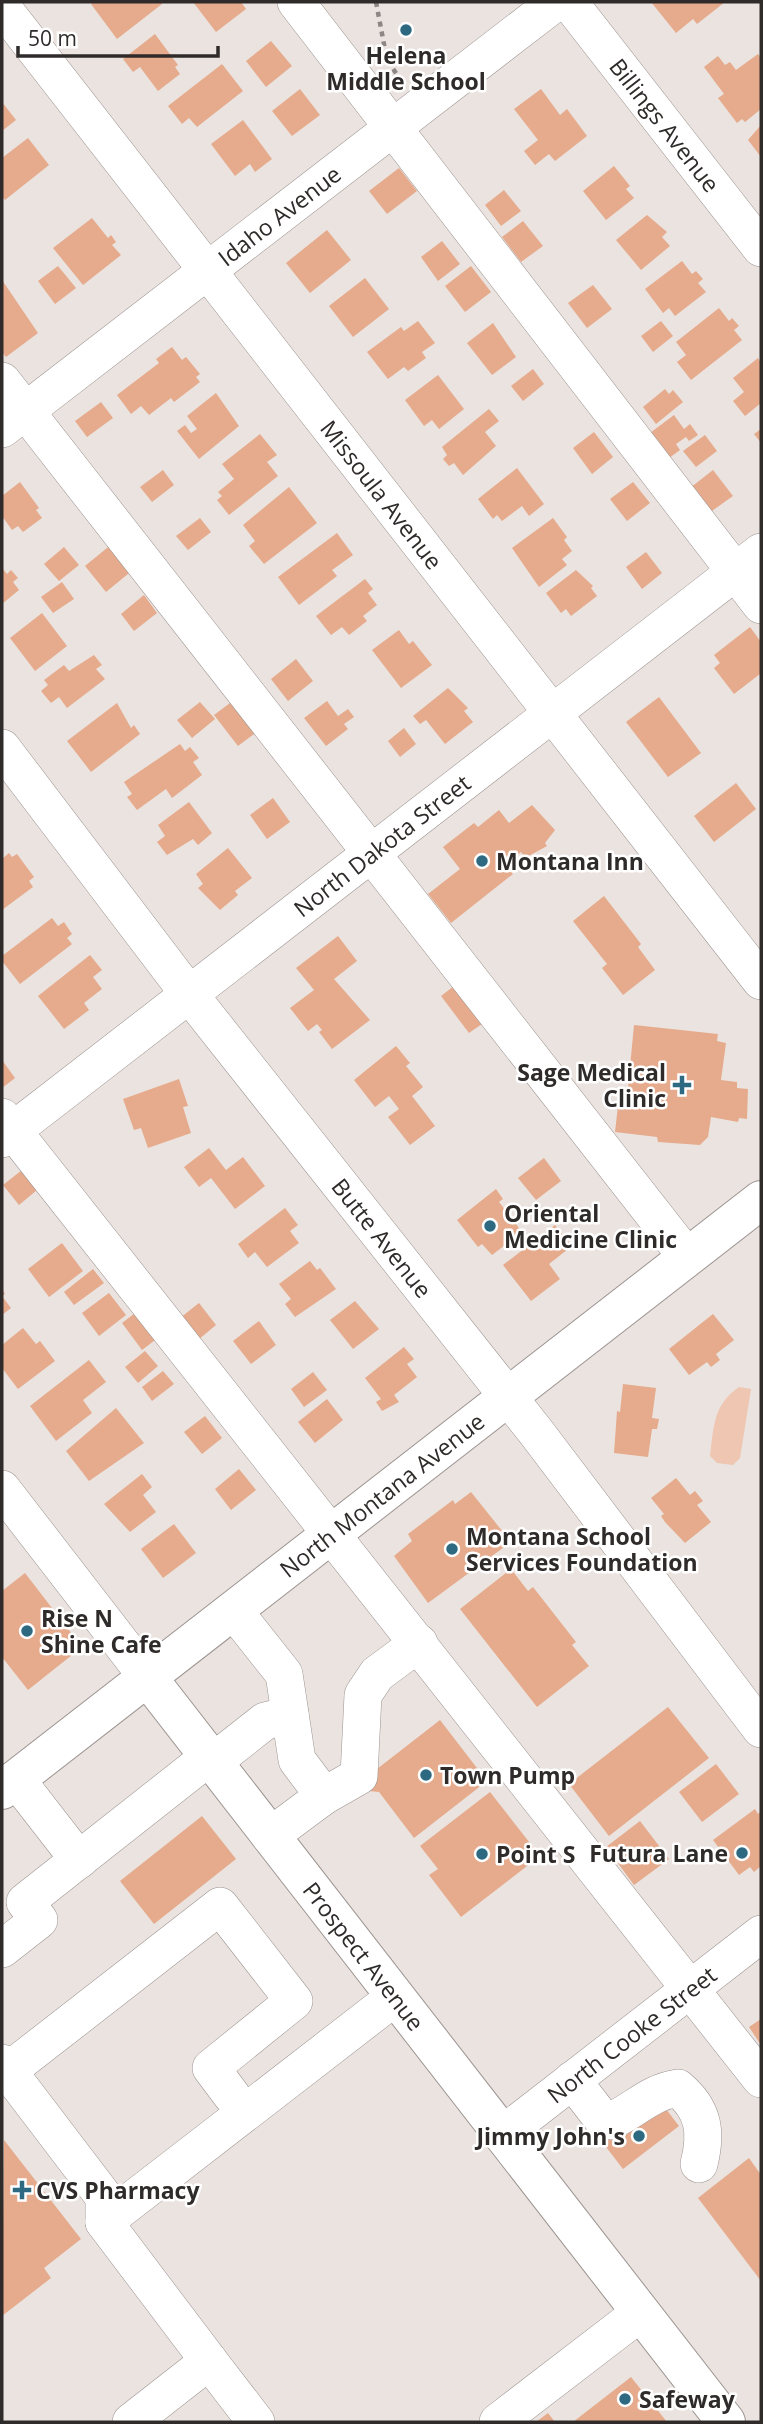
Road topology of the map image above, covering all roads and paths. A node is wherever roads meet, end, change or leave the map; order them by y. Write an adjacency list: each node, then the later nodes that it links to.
1 (296, 2): 7 (street)
2 (376, 2): 6 (path)
3 (556, 2): 7 (street, Idaho Avenue)
4 (569, 2): 8 (street, Billings Avenue)
5 (2, 7): 9 (street, Missoula Avenue)
6 (398, 76)
7 (392, 128): 9 (street, Idaho Avenue); 12 (street)
8 (761, 248)
9 (208, 270): 11 (street, Idaho Avenue); 14 (street, Missoula Avenue)
10 (2, 381): 11 (street)
11 (13, 420): 16 (street)
12 (748, 562): 13 (street); 14 (street, North Dakota Street)
13 (761, 605)
14 (551, 715): 16 (street, North Dakota Street); 17 (street, Missoula Avenue)
15 (2, 748): 18 (street, Butte Avenue)
16 (370, 854): 18 (street, North Dakota Street); 21 (street)
17 (761, 981)
18 (189, 994): 19 (street, North Dakota Street); 22 (street, Butte Avenue)
19 (5, 1129): 24 (street)
20 (761, 1200): 21 (highway, North Montana Avenue)
21 (687, 1257): 22 (highway, North Montana Avenue)
22 (508, 1396): 24 (highway, North Montana Avenue); 29 (street, Butte Avenue)
23 (2, 1489): 27 (street, Prospect Avenue)
24 (333, 1534): 25 (highway, North Montana Avenue); 26 (street)
25 (234, 1611): 27 (highway, North Montana Avenue); 28 (street)
26 (419, 1643): 32 (street); 38 (street)
27 (148, 1678): 30 (highway, Prospect Avenue); 31 (highway, North Montana Avenue)
28 (290, 1715): 30 (street); 32 (street)
29 (761, 1729)
30 (211, 1760): 33 (highway, Prospect Avenue); 34 (street)
31 (9, 1784): 34 (street)
32 (324, 1796): 33 (street)
33 (270, 1836): 37 (highway, Prospect Avenue)
34 (79, 1860): 36 (street)
35 (761, 1934): 38 (street, North Cooke Street)
36 (2, 1949)
37 (388, 1988): 42 (street); 43 (highway, Prospect Avenue); 45 (street)
38 (691, 1989): 40 (street); 41 (street, North Cooke Street)
39 (7, 2076): 42 (street); 45 (street)
40 (761, 2079)
41 (572, 2080): 43 (street, North Cooke Street); 44 (street)
42 (232, 2096): 45 (street)
43 (502, 2135): 46 (highway, Prospect Avenue)
44 (699, 2164)
45 (104, 2209): 47 (street)
46 (640, 2313): 50 (street); 51 (highway, Prospect Avenue)
47 (209, 2361): 48 (street); 49 (street)
48 (131, 2422)
49 (256, 2422)
50 (498, 2422)
51 (726, 2422)

